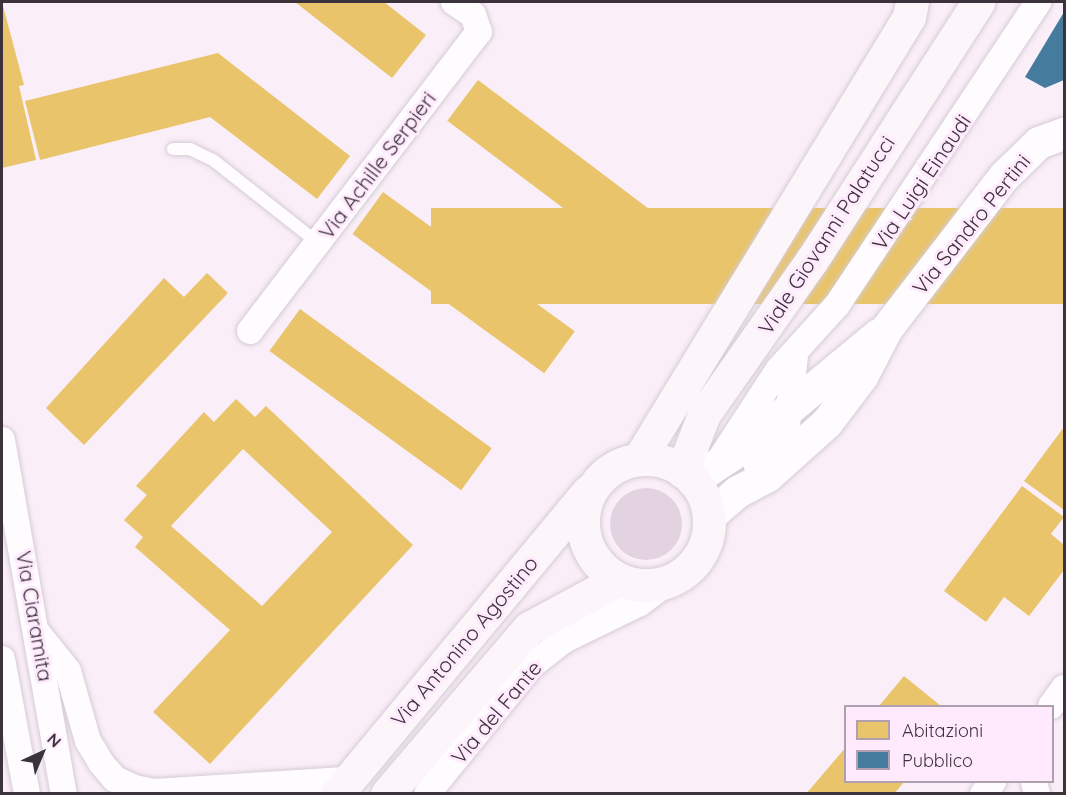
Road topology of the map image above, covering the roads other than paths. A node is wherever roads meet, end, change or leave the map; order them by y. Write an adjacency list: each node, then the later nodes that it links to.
1 (454, 2): 7 (street, Via Achille Serpieri)
2 (978, 2): 14 (main road, Viale Giovanni Palatucci)
3 (1038, 2): 10 (street, Via Luigi Einaudi)
4 (913, 7): 13 (main road, Viale Giovanni Palatucci)
5 (1065, 134): 8 (street, Via Sandro Pertini)
6 (173, 149): 7 (lane)
7 (318, 243): 9 (street, Via Achille Serpieri)
8 (887, 329): 11 (street); 16 (street)
9 (250, 331)
10 (795, 356): 11 (street); 14 (street, Via Luigi Einaudi)
11 (789, 407): 14 (street); 16 (street)
12 (2, 440): 20 (street, Via Ciaramita)
13 (639, 459): 14 (main road); 15 (main road)
14 (697, 472): 17 (main road)
15 (591, 489): 18 (main road); 24 (main road, Via Antonino Agostino)
16 (738, 492): 17 (street)
17 (709, 517): 19 (main road)
18 (618, 580): 19 (main road); 27 (main road, Via Antonino Agostino)
19 (665, 584): 28 (street, Via del Fante)
20 (37, 632): 24 (street); 26 (street, Via Ciaramita)
21 (2, 658): 25 (street, Via Ciaramita)
22 (1065, 688): 23 (street)
23 (1052, 705)
24 (342, 787)
25 (27, 794)
26 (64, 794)
27 (387, 794)
28 (427, 794)

